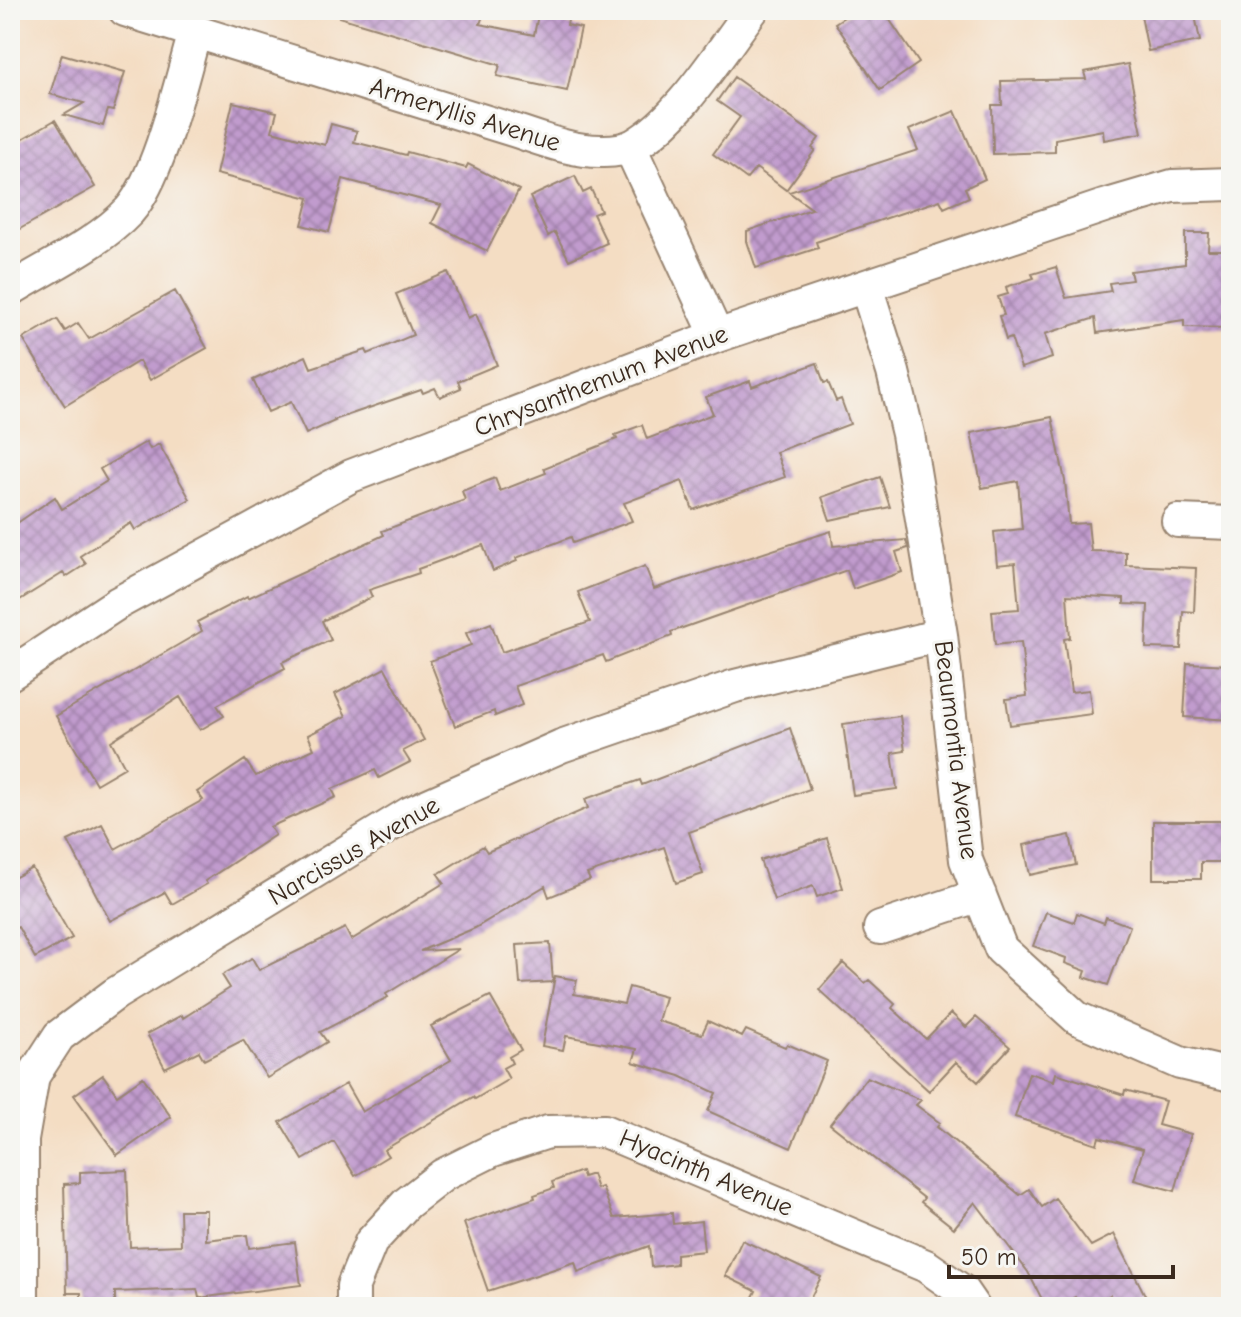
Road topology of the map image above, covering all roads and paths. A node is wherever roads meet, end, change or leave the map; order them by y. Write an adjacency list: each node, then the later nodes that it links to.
1 (125, 10): 3 (street, Armeryllis Avenue)
2 (752, 10): 4 (street)
3 (195, 32): 4 (street, Armeryllis Avenue); 7 (street)
4 (630, 147): 8 (street)
5 (1231, 184): 6 (street, Chrysanthemum Avenue)
6 (866, 286): 8 (street, Chrysanthemum Avenue); 11 (street, Beaumontia Avenue)
7 (10, 290)
8 (717, 336): 12 (street, Chrysanthemum Avenue)
9 (1178, 521): 10 (street)
10 (1231, 523)
11 (941, 635): 13 (street, Beaumontia Avenue); 16 (street, Narcissus Avenue)
12 (10, 674)
13 (980, 895): 14 (street); 15 (street, Beaumontia Avenue)
14 (880, 928)
15 (1231, 1075)
16 (22, 1307)
17 (353, 1307): 18 (street, Hyacinth Avenue)
18 (973, 1307)

